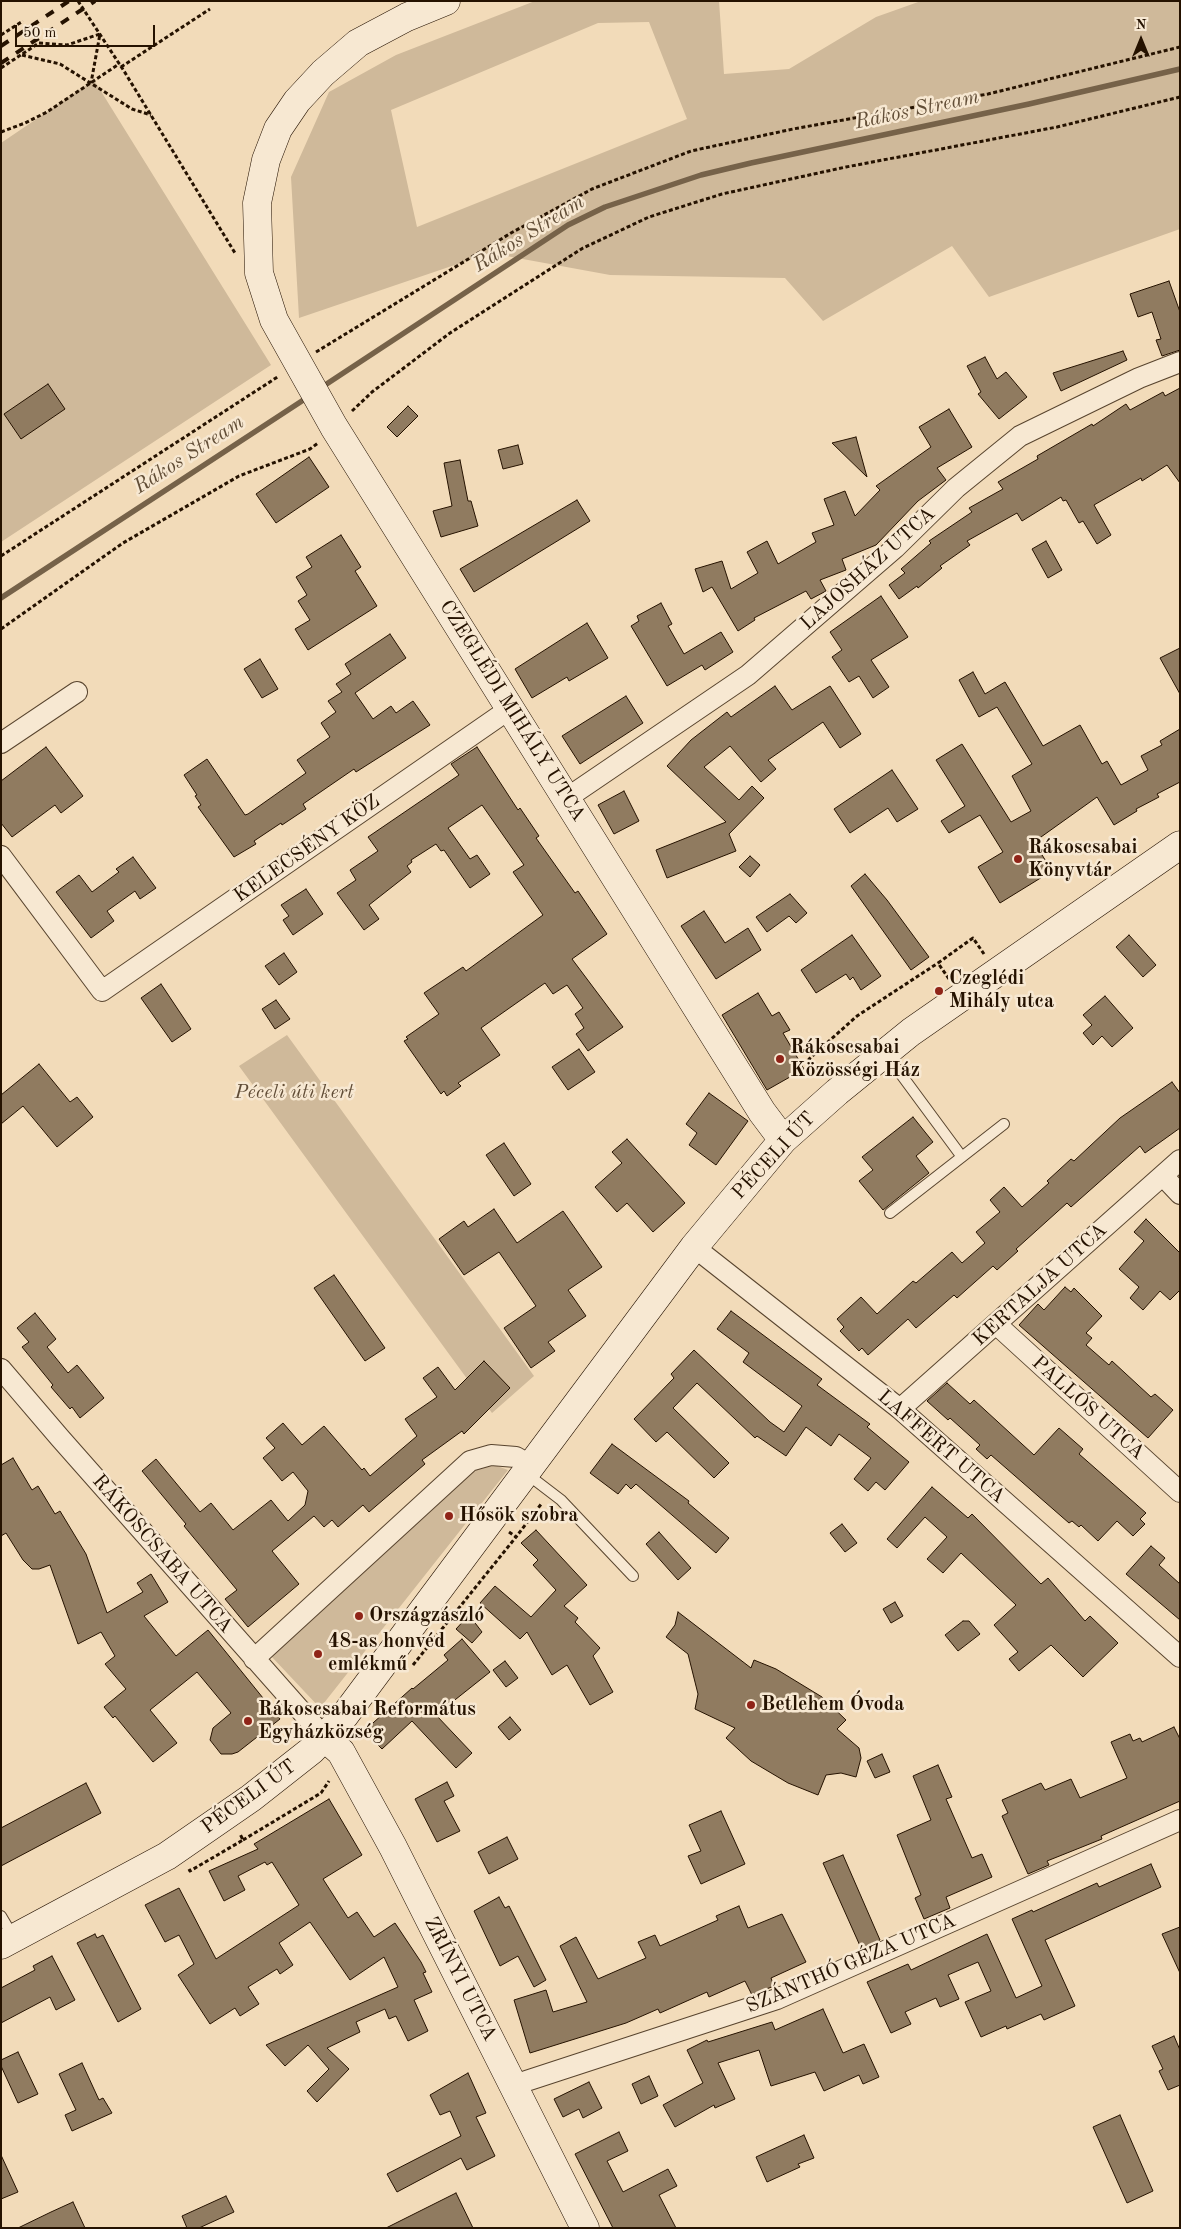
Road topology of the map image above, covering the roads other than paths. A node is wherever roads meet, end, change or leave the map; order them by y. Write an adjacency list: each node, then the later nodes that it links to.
1 (446, 1): 4 (main road, CZEGLÉDI MIHÁLY UTCA)
2 (1180, 362): 6 (street, LAJOSHÁZ UTCA)
3 (78, 692): 5 (street)
4 (511, 708): 6 (main road, CZEGLÉDI MIHÁLY UTCA); 8 (street, KELECSÉNY KÖZ)
5 (1, 743)
6 (567, 798): 11 (main road, CZEGLÉDI MIHÁLY UTCA)
7 (1180, 845): 9 (main road, PÉCELI ÚT)
8 (1, 856)
9 (885, 1053): 11 (main road, PÉCELI ÚT); 12 (lane)
10 (1004, 1124): 12 (lane)
11 (783, 1140): 17 (main road, PÉCELI ÚT)
12 (962, 1157): 16 (lane)
13 (1180, 1160): 14 (street, KERTALJA UTCA)
14 (1162, 1176): 15 (street); 18 (street, KERTALJA UTCA)
15 (1180, 1194)
16 (890, 1213)
17 (694, 1247): 20 (street, LAFFERT UTCA); 21 (main road, PÉCELI ÚT)
18 (996, 1324): 20 (street, KERTALJA UTCA); 22 (street, PALLÓS UTCA)
19 (1, 1369): 25 (street, RÁKOSCSABA UTCA)
20 (900, 1409): 24 (street, LAFFERT UTCA)
21 (529, 1469): 23 (lane); 25 (street); 26 (main road, PÉCELI ÚT)
22 (1180, 1492)
23 (633, 1576)
24 (1180, 1657)
25 (254, 1659): 26 (street, RÁKOSCSABA UTCA)
26 (325, 1738): 28 (main road, PÉCELI ÚT); 29 (main road, ZRÍNYI UTCA)
27 (1180, 1820): 29 (street, SZÁNTHÓ GÉZA UTCA)
28 (6, 1933)
29 (514, 2085): 30 (main road, ZRÍNYI UTCA)
30 (585, 2228)

